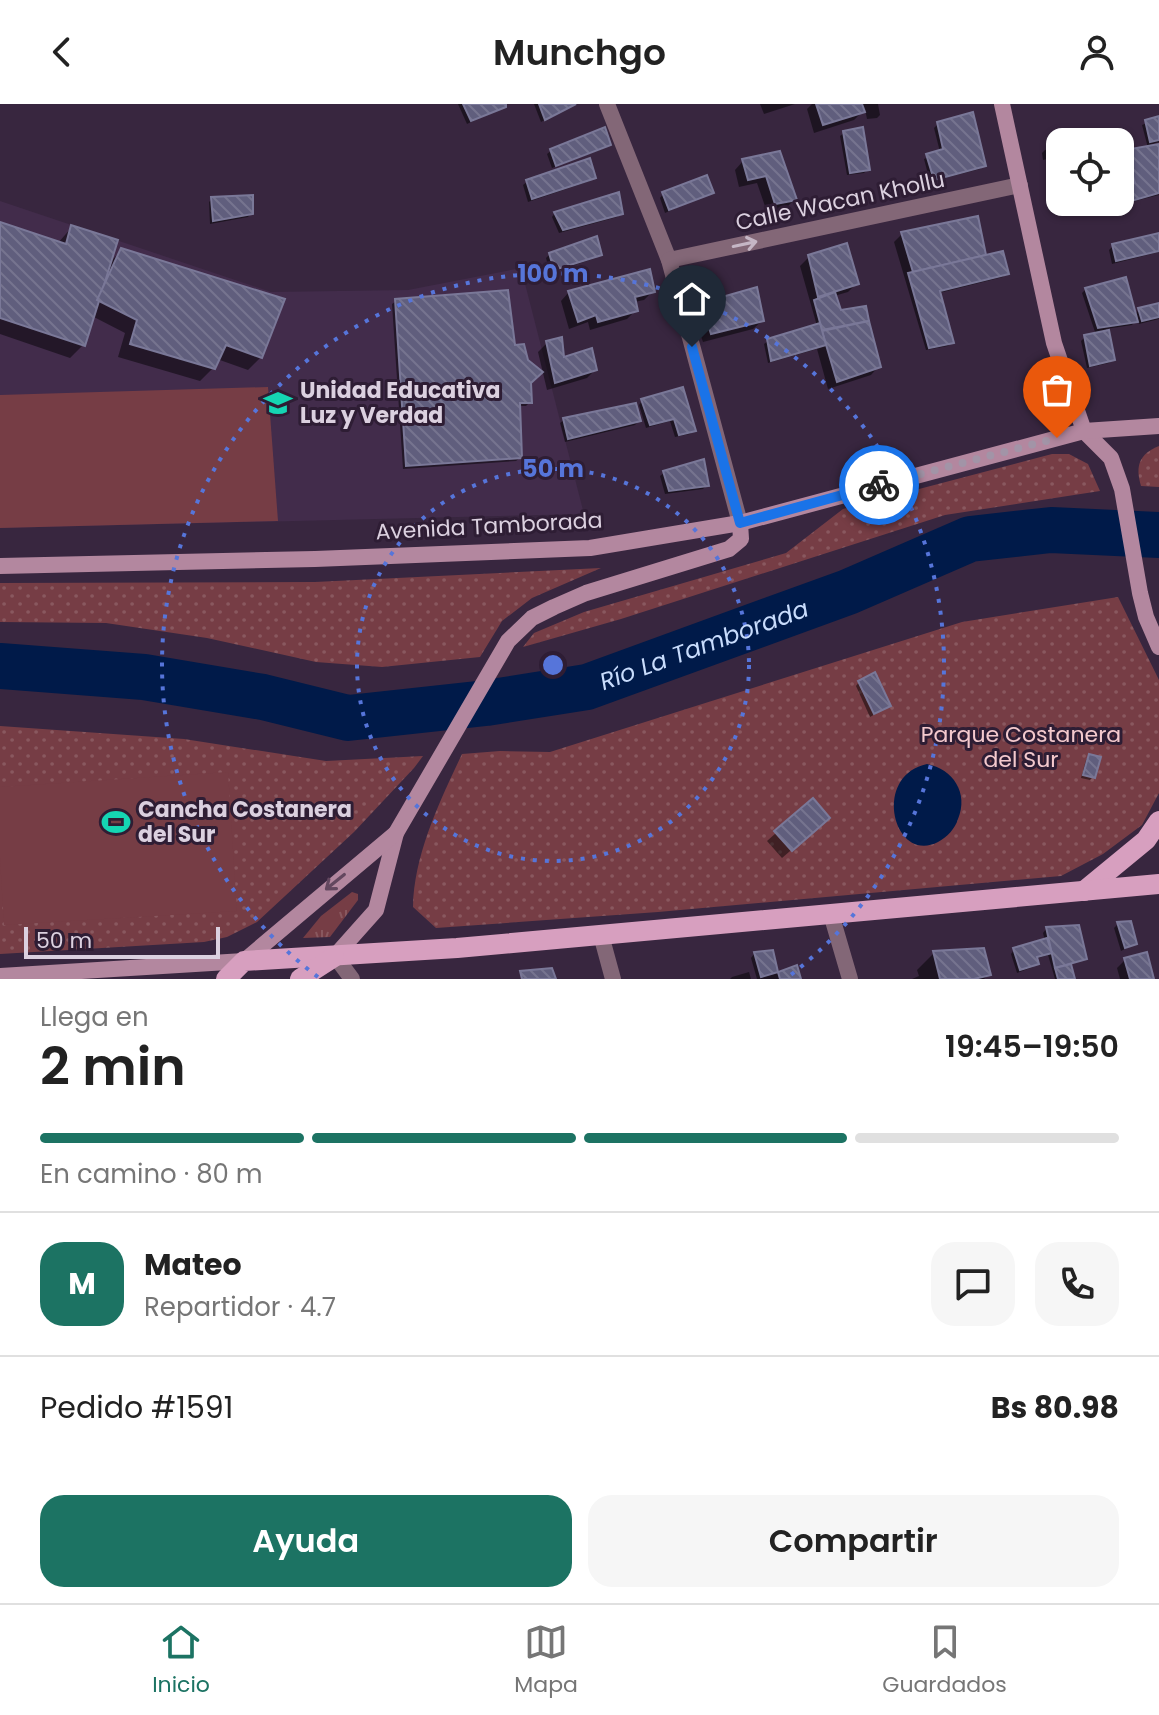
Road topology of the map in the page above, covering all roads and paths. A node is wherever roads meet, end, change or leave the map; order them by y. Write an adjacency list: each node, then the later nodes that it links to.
1 (607, 104): 4 (street)
2 (1002, 104): 3 (main road)
3 (1020, 185): 4 (street, Calle Wacan Khollu, one-way to 3); 6 (main road)
4 (669, 260): 7 (street)
5 (1159, 426): 6 (main road, Avenida Tamborada)
6 (1084, 431): 7 (main road, Avenida Tamborada); 9 (main road)
7 (740, 523): 8 (main road, Avenida Tamborada); 11 (main road)
8 (0, 566)
9 (1159, 647)
10 (1159, 821): 13 (main road)
11 (396, 833): 16 (main road); 17 (main road, one-way to 17)
12 (1159, 884): 13 (main road)
13 (1084, 891): 14 (main road)
14 (831, 914): 15 (main road); 23 (street)
15 (601, 935): 16 (main road); 22 (street)
16 (335, 956): 17 (main road); 20 (main road); 21 (street)
17 (244, 961): 18 (main road); 19 (main road)
18 (0, 976)
19 (226, 979)
20 (300, 979)
21 (352, 979)
22 (613, 979)
23 (850, 979)

